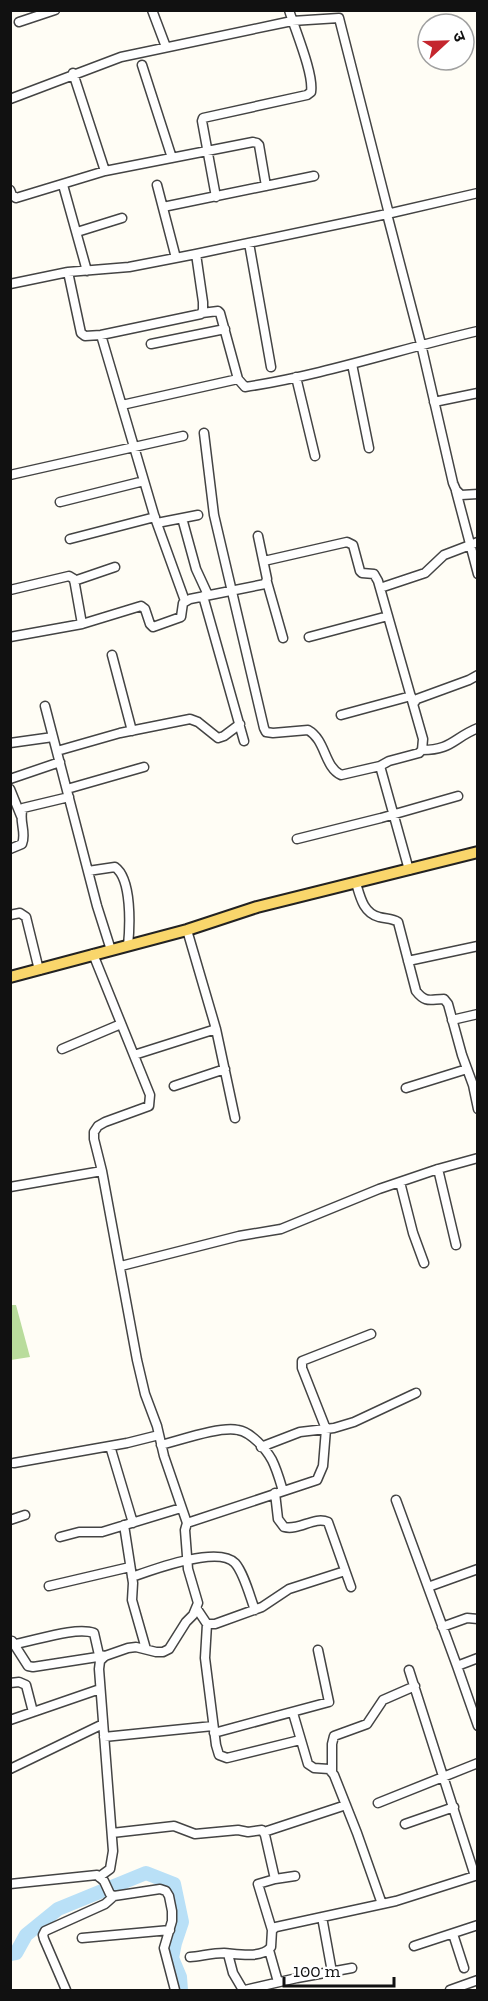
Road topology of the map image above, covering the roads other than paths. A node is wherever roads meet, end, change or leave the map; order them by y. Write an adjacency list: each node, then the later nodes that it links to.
1 (55, 10): 5 (street)
2 (152, 10): 6 (street)
3 (289, 10): 4 (street)
4 (292, 21): 6 (street); 10 (street); 21 (street)
5 (20, 22)
6 (166, 47): 8 (street)
7 (142, 65): 11 (street)
8 (73, 73): 9 (street); 12 (street)
9 (10, 99)
10 (207, 150): 11 (street); 16 (street); 19 (street)
11 (172, 158): 12 (street)
12 (105, 171): 14 (street)
13 (314, 176): 16 (street)
14 (63, 185): 17 (street); 23 (street)
15 (157, 185): 20 (street)
16 (266, 186): 19 (street)
17 (10, 190)
18 (477, 193): 21 (street)
19 (216, 197): 20 (street)
20 (163, 207): 26 (street)
21 (388, 214): 24 (street); 35 (street)
22 (122, 219): 23 (street)
23 (77, 232): 27 (street)
24 (249, 243): 25 (street); 37 (street)
25 (196, 254): 26 (street); 30 (street)
26 (176, 258): 27 (street)
27 (87, 271): 28 (street)
28 (68, 272): 29 (street); 33 (street)
29 (10, 284)
30 (202, 313): 31 (street); 33 (street)
31 (225, 329): 34 (street); 39 (street)
32 (477, 331): 35 (street)
33 (101, 334): 42 (street)
34 (151, 344)
35 (421, 344): 36 (street); 41 (street)
36 (352, 364): 38 (street); 46 (street)
37 (271, 367)
38 (296, 377): 39 (street); 47 (street)
39 (238, 380): 42 (street)
40 (477, 393): 41 (street)
41 (434, 402): 50 (street)
42 (122, 405): 45 (street)
43 (204, 433): 66 (street)
44 (183, 436): 45 (street)
45 (134, 447): 48 (street); 49 (street)
46 (369, 448)
47 (315, 456)
48 (10, 475)
49 (144, 481): 52 (street); 55 (street)
50 (456, 490): 51 (street); 58 (street)
51 (477, 494)
52 (60, 502)
53 (198, 515): 54 (street)
54 (182, 518): 55 (street); 67 (street)
55 (156, 520): 57 (street); 68 (street)
56 (258, 536): 59 (street)
57 (70, 539)
58 (473, 543): 61 (street); 64 (street)
59 (264, 561): 63 (street); 64 (street)
60 (115, 567): 62 (street)
61 (477, 569)
62 (74, 581): 65 (street); 70 (street)
63 (267, 582): 66 (street); 73 (street)
64 (380, 588): 69 (street)
65 (10, 590)
66 (231, 591): 67 (street); 88 (street)
67 (206, 596): 68 (street); 79 (street)
68 (185, 601): 70 (street)
69 (388, 616): 72 (street); 76 (street)
70 (82, 624): 71 (street)
71 (10, 637)
72 (309, 637)
73 (283, 638)
74 (112, 655): 81 (street)
75 (477, 675): 76 (street)
76 (412, 700): 78 (street); 85 (street)
77 (45, 706): 82 (street)
78 (341, 715)
79 (240, 724): 81 (street); 83 (street)
80 (477, 728): 85 (street)
81 (132, 731): 86 (street)
82 (53, 737): 84 (street); 86 (street)
83 (244, 741)
84 (10, 743)
85 (422, 750): 88 (street)
86 (57, 751): 87 (street)
87 (60, 762): 90 (street); 92 (street)
88 (380, 766): 94 (street)
89 (144, 767): 92 (street)
90 (10, 779)
91 (10, 789): 95 (street)
92 (68, 793): 95 (street); 100 (street)
93 (458, 796): 94 (street)
94 (393, 815): 96 (street); 99 (street)
95 (21, 816): 97 (street)
96 (297, 839)
97 (10, 849)
98 (477, 852): 99 (main road)
99 (409, 870): 101 (main road)
100 (88, 871): 104 (street); 106 (street)
101 (356, 883): 103 (main road); 108 (street)
102 (10, 915): 109 (street)
103 (187, 930): 104 (main road); 114 (street)
104 (128, 946): 106 (main road)
105 (477, 946): 108 (street)
106 (111, 950): 107 (main road)
107 (93, 954): 109 (main road); 113 (street)
108 (408, 961): 112 (street)
109 (39, 970): 110 (main road)
110 (10, 977)
111 (477, 1014): 112 (street)
112 (452, 1020): 118 (street)
113 (121, 1024): 115 (street); 116 (street)
114 (216, 1029): 116 (street); 117 (street)
115 (62, 1048)
116 (134, 1055): 126 (street)
117 (225, 1069): 120 (street); 123 (street)
118 (467, 1069): 119 (street); 121 (street)
119 (474, 1079): 122 (street)
120 (174, 1086)
121 (406, 1088)
122 (477, 1109)
123 (236, 1118)
124 (477, 1158): 125 (street)
125 (438, 1169): 127 (street); 129 (street)
126 (102, 1171): 128 (street); 131 (street)
127 (400, 1182): 130 (street); 131 (street)
128 (10, 1187)
129 (456, 1245)
130 (424, 1263)
131 (121, 1266): 135 (street)
132 (371, 1334): 134 (street)
133 (416, 1393): 134 (street)
134 (326, 1429): 138 (street); 140 (street)
135 (159, 1435): 136 (street); 137 (street)
136 (161, 1445): 138 (street); 142 (street)
137 (110, 1446): 139 (street); 146 (street)
138 (261, 1447): 140 (street)
139 (14, 1463)
140 (279, 1492): 145 (street); 151 (street)
141 (396, 1500): 155 (street)
142 (181, 1508): 145 (street); 146 (street)
143 (25, 1515): 144 (street)
144 (10, 1520)
145 (186, 1523): 148 (street)
146 (128, 1524): 147 (street); 149 (street)
147 (60, 1537)
148 (187, 1560): 152 (street); 156 (street); 157 (street)
149 (130, 1567): 152 (street); 153 (street)
150 (477, 1569): 155 (street)
151 (345, 1571): 154 (street); 157 (street)
152 (132, 1577): 162 (street)
153 (49, 1586)
154 (351, 1587)
155 (428, 1587): 160 (street)
156 (197, 1609): 159 (street); 162 (street)
157 (255, 1610): 159 (street)
158 (477, 1619): 160 (street)
159 (207, 1624): 176 (street)
160 (442, 1628): 166 (street)
161 (12, 1643): 164 (street); 164 (street)
162 (146, 1648): 164 (street)
163 (318, 1650): 172 (street)
164 (105, 1656): 170 (street)
165 (477, 1658): 166 (street)
166 (457, 1666): 175 (street)
167 (409, 1670): 169 (street)
168 (10, 1683): 171 (street)
169 (415, 1686): 181 (street); 182 (street)
170 (100, 1689): 171 (street); 174 (street)
171 (33, 1712): 173 (street)
172 (293, 1713): 176 (street); 178 (street)
173 (10, 1720)
174 (103, 1724): 177 (street); 180 (street)
175 (477, 1726)
176 (214, 1729): 177 (street); 178 (street)
177 (104, 1737): 188 (street)
178 (300, 1740): 181 (street)
179 (477, 1763): 182 (street)
180 (10, 1769)
181 (332, 1772): 184 (street)
182 (444, 1776): 183 (street); 185 (street)
183 (378, 1803)
184 (346, 1805): 187 (street); 195 (street)
185 (454, 1807): 186 (street); 189 (street)
186 (405, 1824)
187 (264, 1832): 188 (street); 192 (street)
188 (112, 1833): 191 (street)
189 (476, 1875): 195 (street)
190 (295, 1876): 192 (street)
191 (101, 1879): 193 (street); 194 (street)
192 (274, 1879): 199 (street)
193 (10, 1884)
194 (112, 1895): 198 (street); 211 (street)
195 (382, 1904): 196 (street)
196 (322, 1917): 199 (street); 208 (street)
197 (477, 1925): 200 (street)
198 (170, 1930): 201 (street); 212 (street)
199 (272, 1930): 203 (street)
200 (453, 1934): 202 (street); 207 (street)
201 (82, 1938)
202 (414, 1946)
203 (270, 1950): 204 (street); 210 (street)
204 (228, 1954): 205 (street); 213 (street)
205 (190, 1957)
206 (352, 1968): 208 (street)
207 (465, 1968)
208 (332, 1972): 210 (street)
209 (477, 1980): 214 (street)
210 (278, 1982): 213 (street)
211 (66, 1990)
212 (175, 1990)
213 (244, 1990)
214 (450, 1990)

